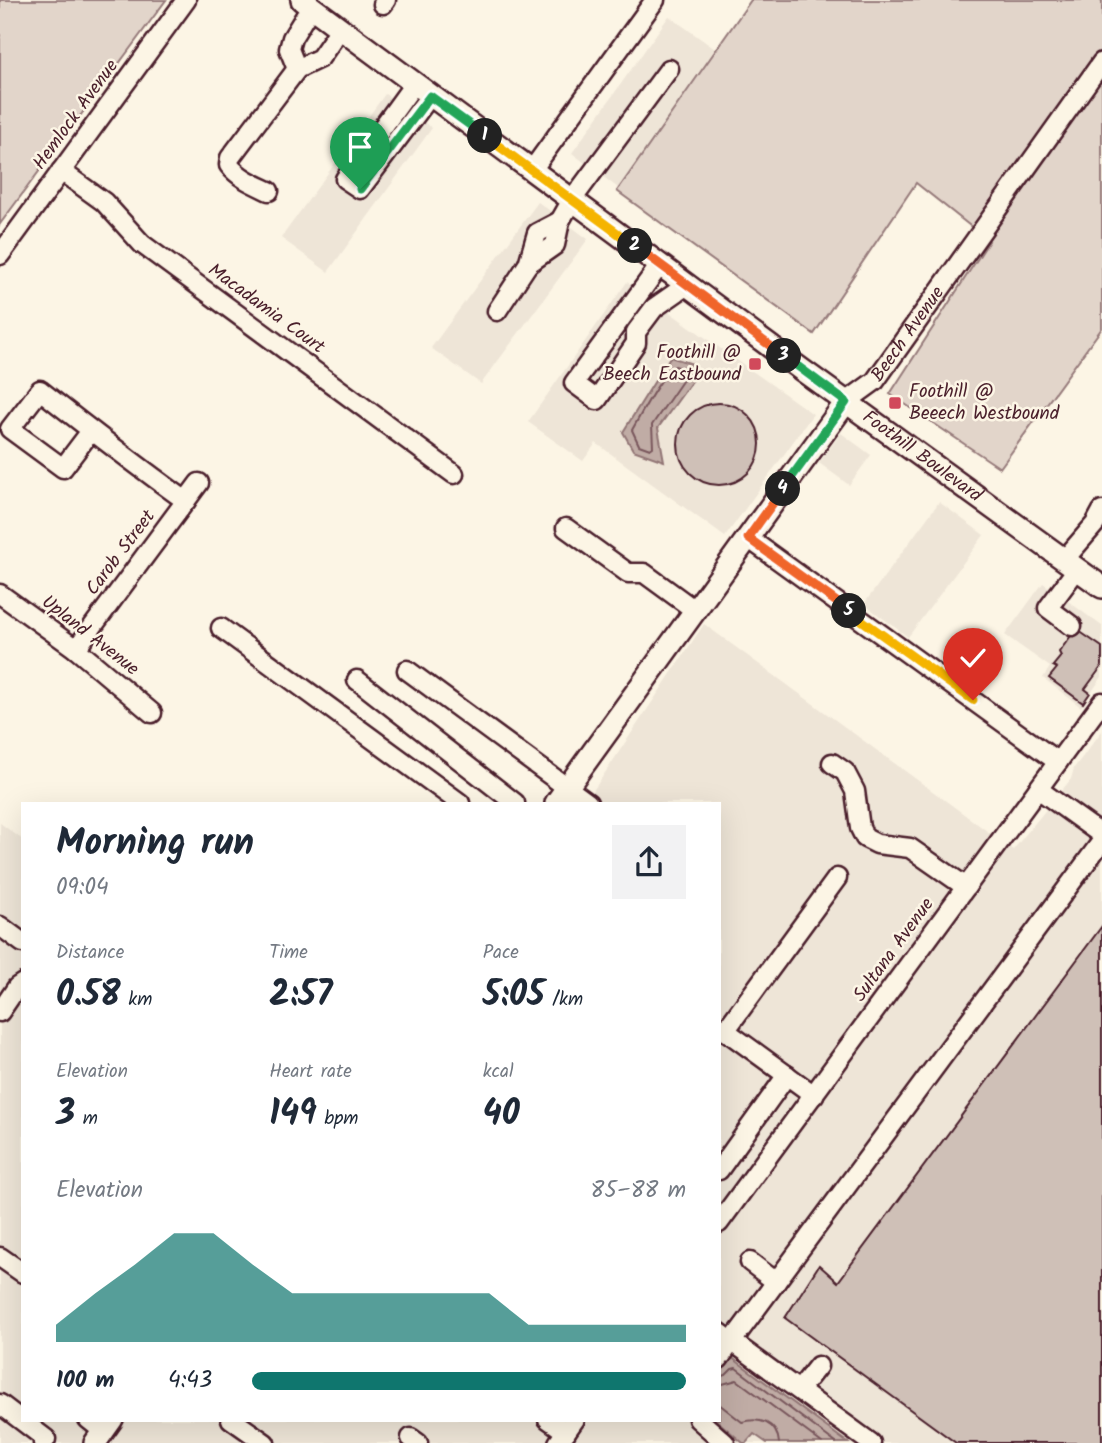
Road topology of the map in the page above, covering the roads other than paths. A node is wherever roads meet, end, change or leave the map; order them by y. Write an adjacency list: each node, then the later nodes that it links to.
1 (186, 0): 10 (street, Hemlock Avenue)
2 (655, 0): 9 (street)
3 (307, 4): 4 (main road, Foothill Boulevard); 6 (street)
4 (340, 29): 6 (street); 8 (main road, Foothill Boulevard)
5 (1102, 62): 17 (street, Beech Avenue)
6 (297, 69): 11 (street)
7 (669, 69): 12 (street)
8 (422, 90): 8 (street); 9 (main road, Foothill Boulevard)
9 (532, 170): 12 (main road, Foothill Boulevard)
10 (61, 171): 13 (street, Hemlock Avenue); 19 (street, Macadamia Court)
11 (269, 191)
12 (572, 200): 14 (main road, Foothill Boulevard); 16 (street)
13 (0, 255)
14 (660, 265): 15 (main road, Foothill Boulevard); 15 (street)
15 (687, 285): 17 (main road, Foothill Boulevard)
16 (497, 311)
17 (846, 402): 24 (main road, Beech Avenue); 25 (main road, Foothill Boulevard)
18 (92, 431): 18 (street); 21 (street)
19 (454, 474)
20 (200, 482): 21 (street, Carob Street)
21 (186, 501): 31 (street, Carob Street)
22 (1102, 511): 25 (street)
23 (566, 528): 28 (street)
24 (748, 538): 28 (main road, Beech Avenue); 36 (street)
25 (1070, 564): 26 (main road, Foothill Boulevard); 29 (street)
26 (1102, 587)
27 (0, 594): 31 (street, Upland Avenue)
28 (696, 611): 39 (main road, Beech Avenue)
29 (1072, 626)
30 (221, 628): 40 (street)
31 (75, 649): 35 (street, Upland Avenue)
32 (407, 670): 39 (street)
33 (357, 680): 41 (street)
34 (1102, 702): 36 (street, Sultana Avenue)
35 (152, 713)
36 (1058, 762): 38 (street, Sultana Avenue)
37 (832, 763): 46 (street)
38 (1038, 789): 43 (street); 46 (street, Sultana Avenue)
39 (562, 795): 42 (street)
40 (459, 802)
41 (514, 802)
42 (585, 802)
43 (1102, 835)
44 (1102, 841): 59 (street)
45 (837, 878): 51 (street)
46 (966, 887): 53 (street, Sultana Avenue)
47 (0, 926): 48 (street)
48 (21, 942)
49 (21, 984): 50 (street)
50 (0, 1013)
51 (722, 1029): 52 (street)
52 (787, 1075): 53 (street); 54 (street)
53 (814, 1095): 55 (street, Sultana Avenue)
54 (721, 1167)
55 (721, 1220)
56 (0, 1257): 58 (street)
57 (750, 1262): 59 (street)
58 (21, 1272)
59 (776, 1282): 60 (street)
60 (726, 1337): 62 (street)
61 (818, 1366): 62 (street)
62 (799, 1390): 73 (street)
63 (0, 1404): 64 (street)
64 (21, 1420)
65 (24, 1422): 70 (street)
66 (235, 1422): 71 (street)
67 (551, 1422): 69 (street)
68 (701, 1422): 72 (street)
69 (563, 1436)
70 (43, 1443)
71 (265, 1443)
72 (725, 1443)
73 (871, 1443)

